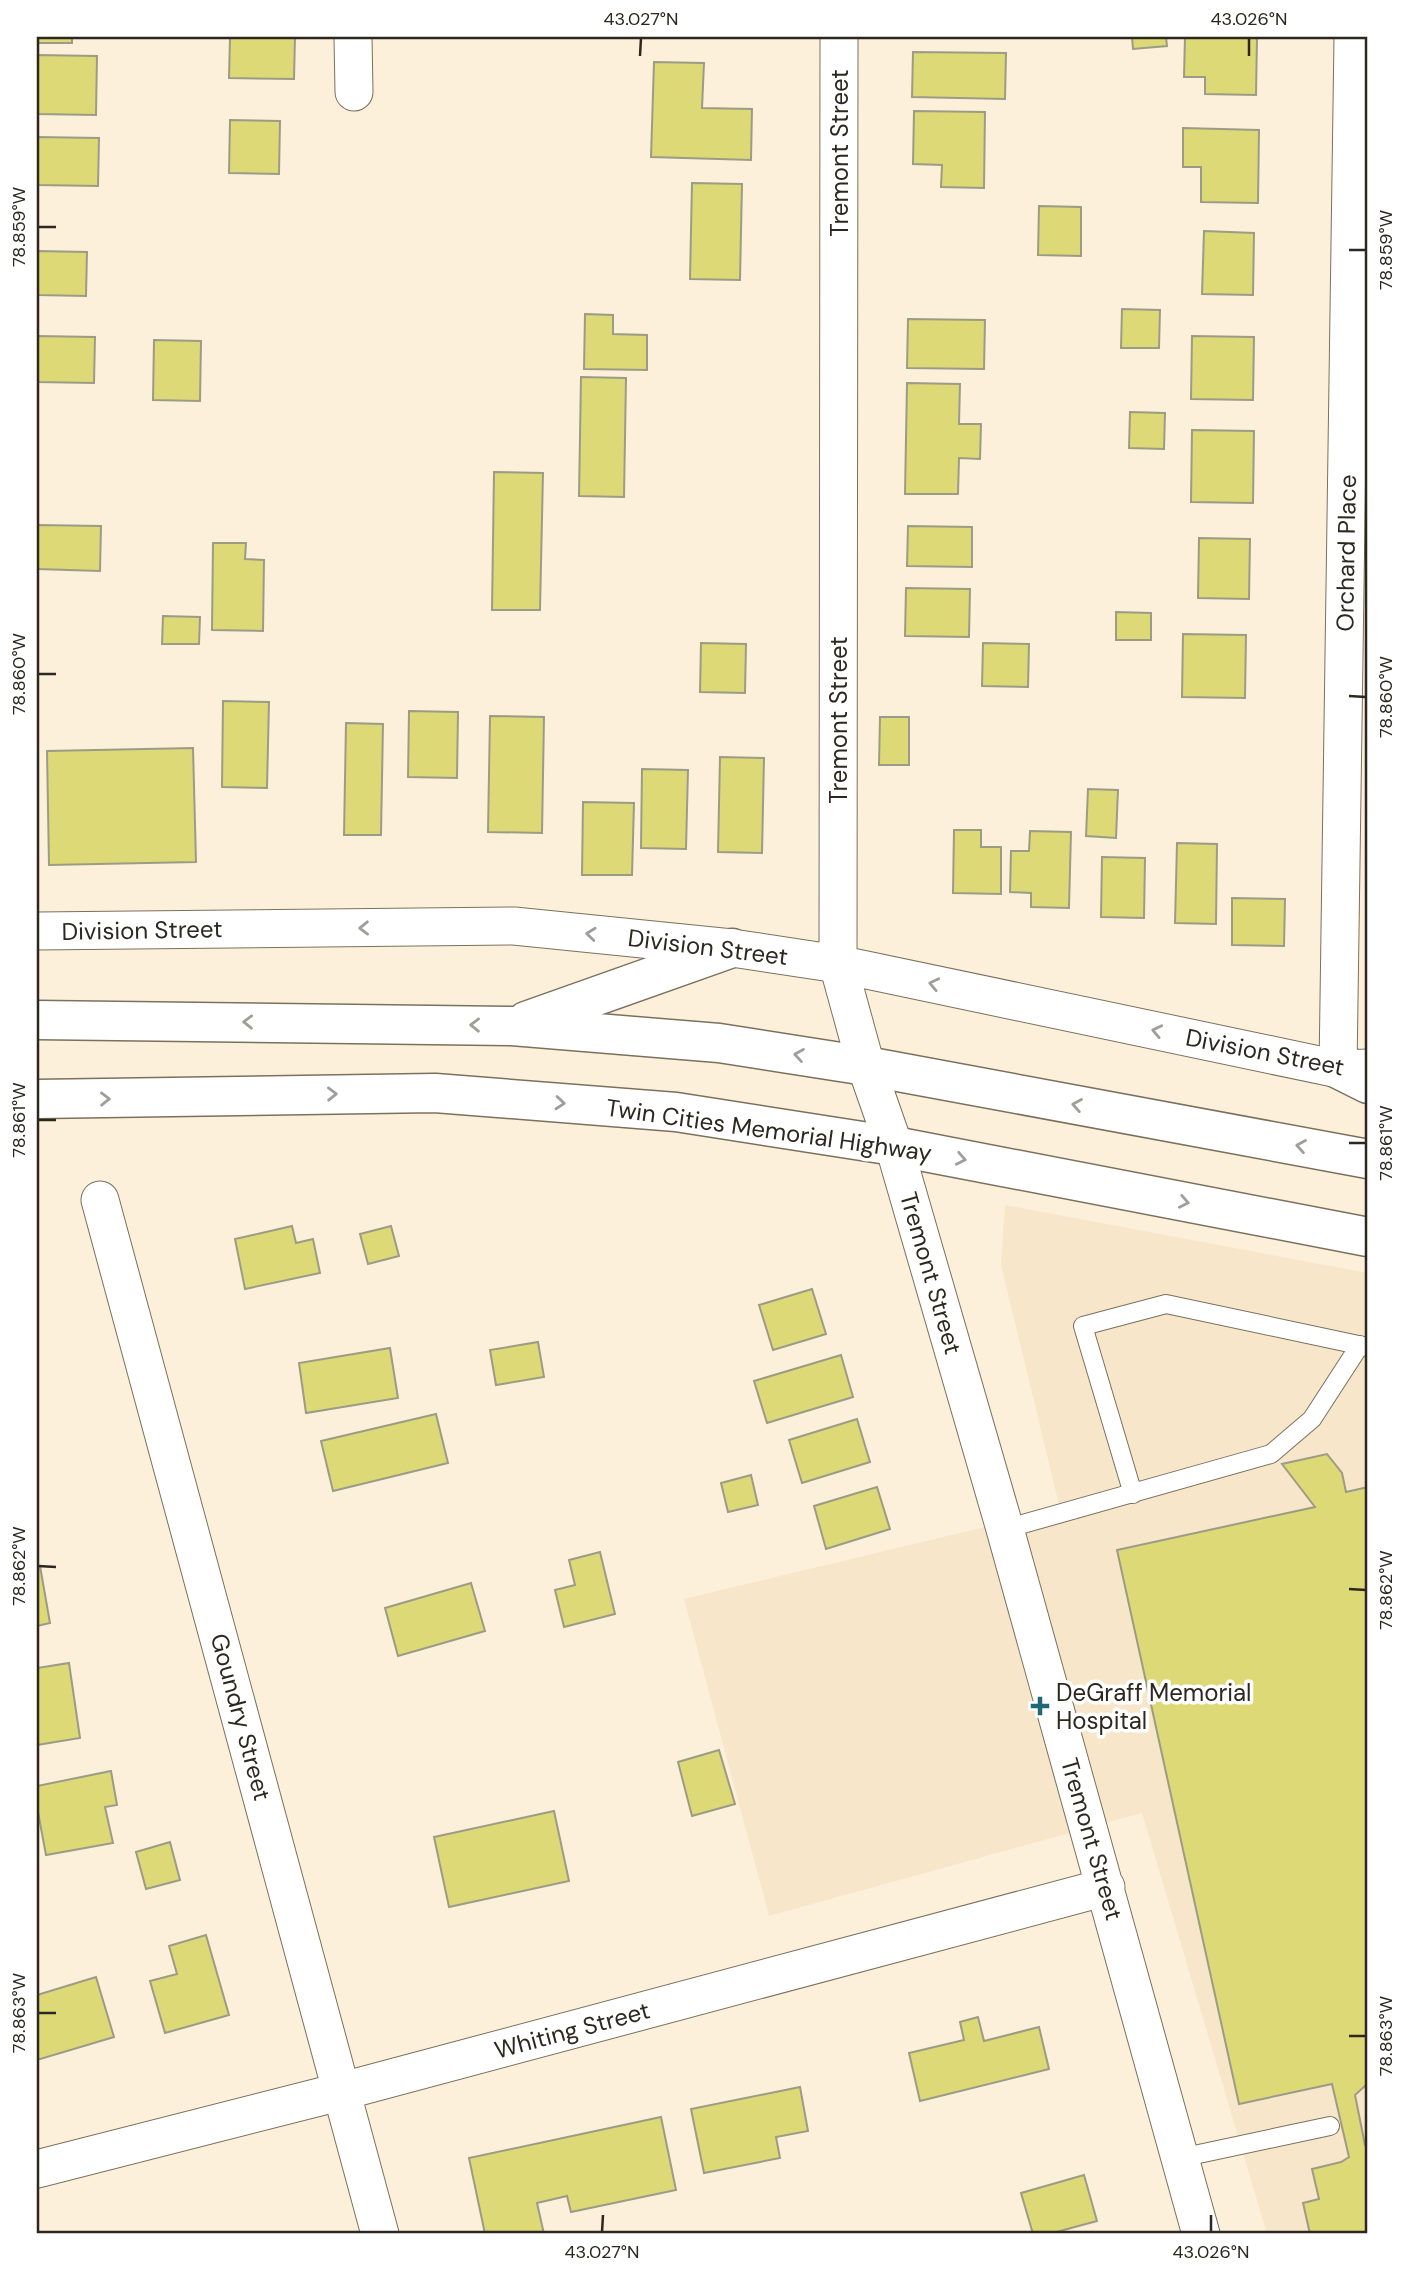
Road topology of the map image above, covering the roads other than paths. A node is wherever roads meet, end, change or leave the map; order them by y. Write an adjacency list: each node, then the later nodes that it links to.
1 (353, 37): 4 (street)
2 (839, 37): 7 (street, Tremont Street)
3 (1353, 37): 11 (street, Orchard Place)
4 (354, 92)
5 (37, 931): 6 (street, Division Street, one-way to 5)
6 (732, 948): 7 (street, Division Street); 9 (main road)
7 (838, 964): 10 (street, Tremont Street); 11 (street, Division Street, one-way to 7)
8 (37, 1020): 9 (main road, one-way to 8)
9 (512, 1026): 10 (main road, one-way to 9)
10 (866, 1066): 13 (street, Tremont Street); 14 (main road, one-way to 10)
11 (1358, 1074)
12 (37, 1099): 13 (main road, Twin Cities Memorial Highway, one-way to 13)
13 (894, 1146): 16 (main road, Twin Cities Memorial Highway, one-way to 16); 19 (street, Tremont Street)
14 (1368, 1159)
15 (100, 1200): 21 (street, Goundry Street)
16 (1368, 1237)
17 (1364, 1346): 18 (lane); 18 (lane)
18 (1133, 1494): 19 (lane)
19 (1005, 1529): 20 (street, Tremont Street)
20 (1106, 1887): 21 (street, Whiting Street); 23 (street, Tremont Street)
21 (343, 2091): 24 (street, Whiting Street); 25 (street, Goundry Street)
22 (1330, 2126): 23 (lane)
23 (1180, 2158): 26 (street, Tremont Street)
24 (37, 2169)
25 (380, 2234)
26 (1201, 2234)

